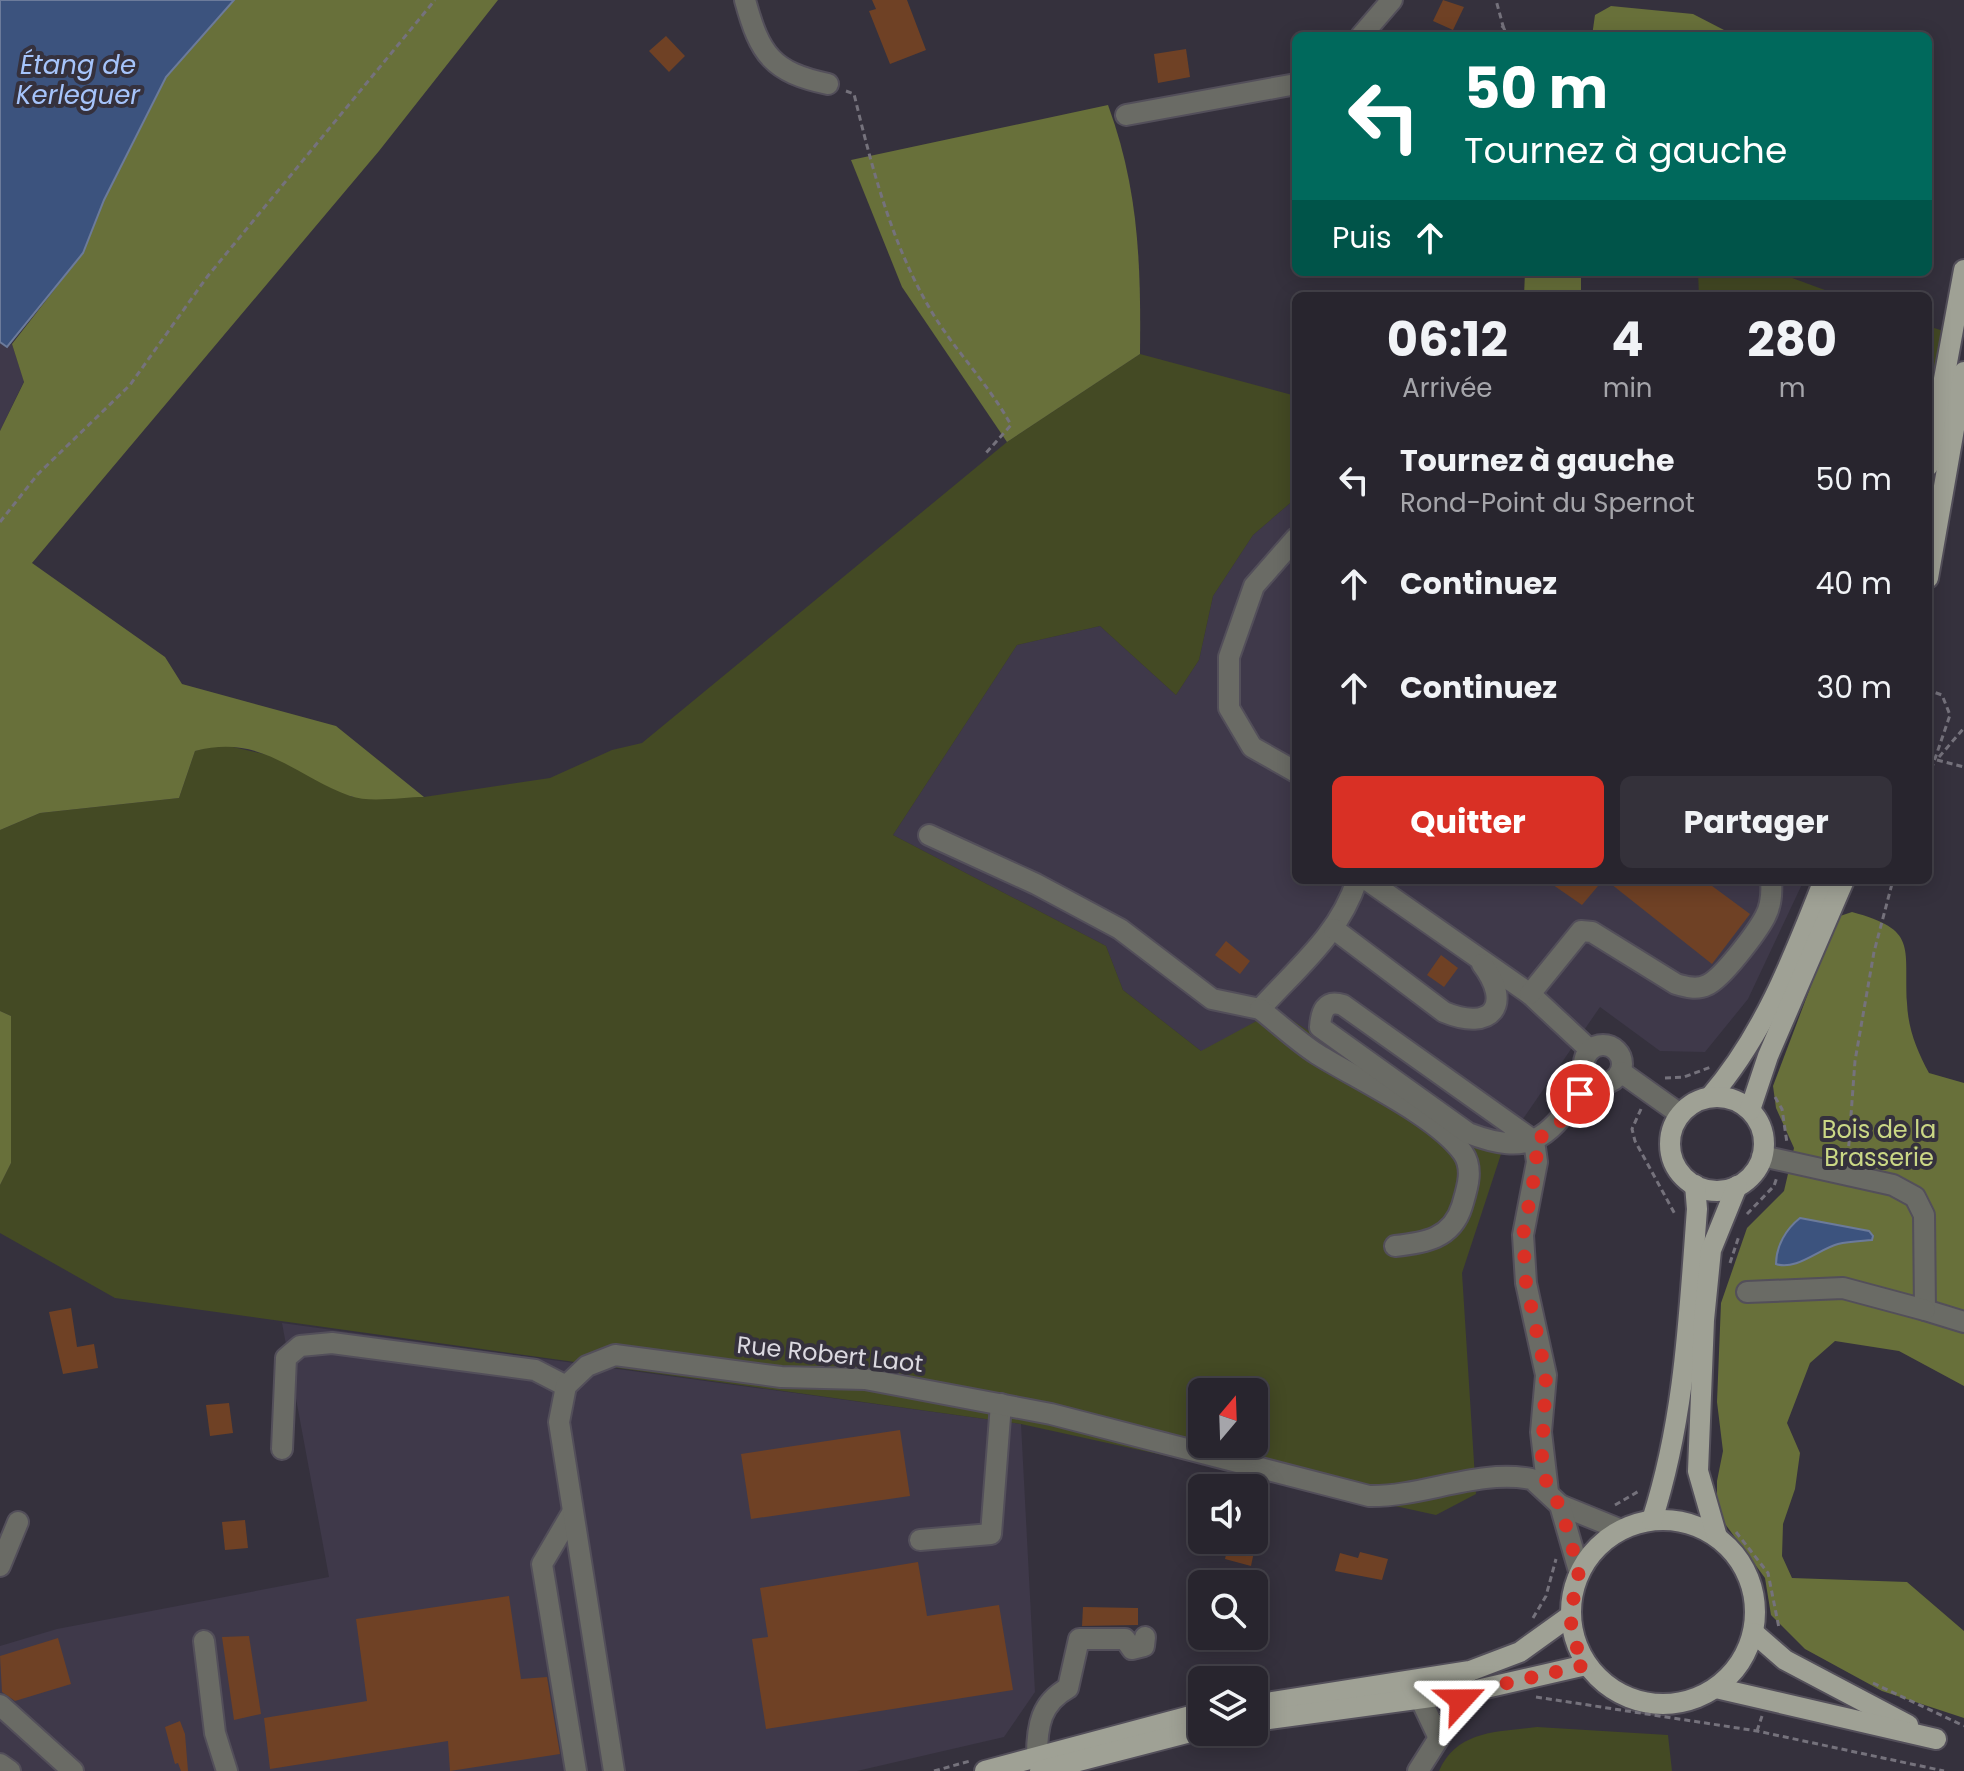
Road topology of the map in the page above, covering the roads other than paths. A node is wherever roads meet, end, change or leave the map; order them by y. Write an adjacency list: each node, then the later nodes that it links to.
1 (745, 0): 4 (street)
2 (1392, 0): 3 (street)
3 (1364, 32)
4 (828, 84)
5 (1292, 85): 6 (street)
6 (1126, 115)
7 (1964, 270): 9 (main road)
8 (1964, 372): 11 (main road)
9 (1932, 444)
10 (1292, 543): 12 (street)
11 (1932, 555)
12 (1292, 770)
13 (929, 835): 22 (street)
14 (1356, 884): 19 (street)
15 (1373, 884): 20 (street)
16 (1771, 884): 21 (street)
17 (1822, 884): 26 (main road)
18 (1842, 884): 27 (main road)
19 (1334, 929): 20 (street); 22 (street)
20 (1477, 958): 21 (street)
21 (1537, 1000): 23 (street)
22 (1260, 1009): 33 (street)
23 (1590, 1050): 24 (street); 25 (street)
24 (1621, 1072): 25 (street); 28 (street)
25 (1591, 1080): 29 (street)
26 (1710, 1097): 27 (main road); 28 (main road)
27 (1750, 1110): 30 (main road)
28 (1680, 1114): 31 (main road)
29 (1534, 1141): 29 (street); 40 (street)
30 (1762, 1156): 32 (main road); 35 (street)
31 (1695, 1185): 32 (main road); 42 (main road)
32 (1737, 1186): 45 (main road)
33 (1395, 1246)
34 (1747, 1292): 35 (street)
35 (1925, 1310): 36 (street)
36 (1964, 1322)
37 (566, 1386): 38 (street, Rue Robert Laot); 39 (street); 41 (street)
38 (1001, 1404): 40 (street, Rue Robert Laot); 46 (street)
39 (282, 1449)
40 (1554, 1499): 44 (street, Rue Robert Laot); 48 (street)
41 (572, 1513): 68 (street); 69 (street)
42 (1652, 1520): 44 (main road); 45 (main road)
43 (18, 1522): 47 (street)
44 (1619, 1529): 48 (main road)
45 (1726, 1534): 50 (main road)
46 (920, 1540)
47 (0, 1566)
48 (1579, 1571): 49 (main road)
49 (1570, 1616): 53 (main road); 57 (main road)
50 (1754, 1633): 54 (main road); 54 (main road)
51 (1145, 1637): 63 (street)
52 (204, 1641): 67 (street)
53 (1586, 1665): 54 (main road); 55 (main road)
54 (1716, 1688)
55 (1468, 1692): 56 (main road); 62 (street)
56 (1420, 1698): 60 (main road); 62 (street)
57 (1268, 1703)
58 (0, 1705): 66 (street)
59 (1188, 1717): 63 (main road)
60 (1268, 1719)
61 (1188, 1732): 63 (main road)
62 (1438, 1736): 71 (street)
63 (1038, 1763): 70 (main road)
64 (0, 1764): 65 (street)
65 (10, 1771)
66 (73, 1771)
67 (227, 1771)
68 (576, 1771)
69 (614, 1771)
70 (985, 1771)
71 (1418, 1771)

